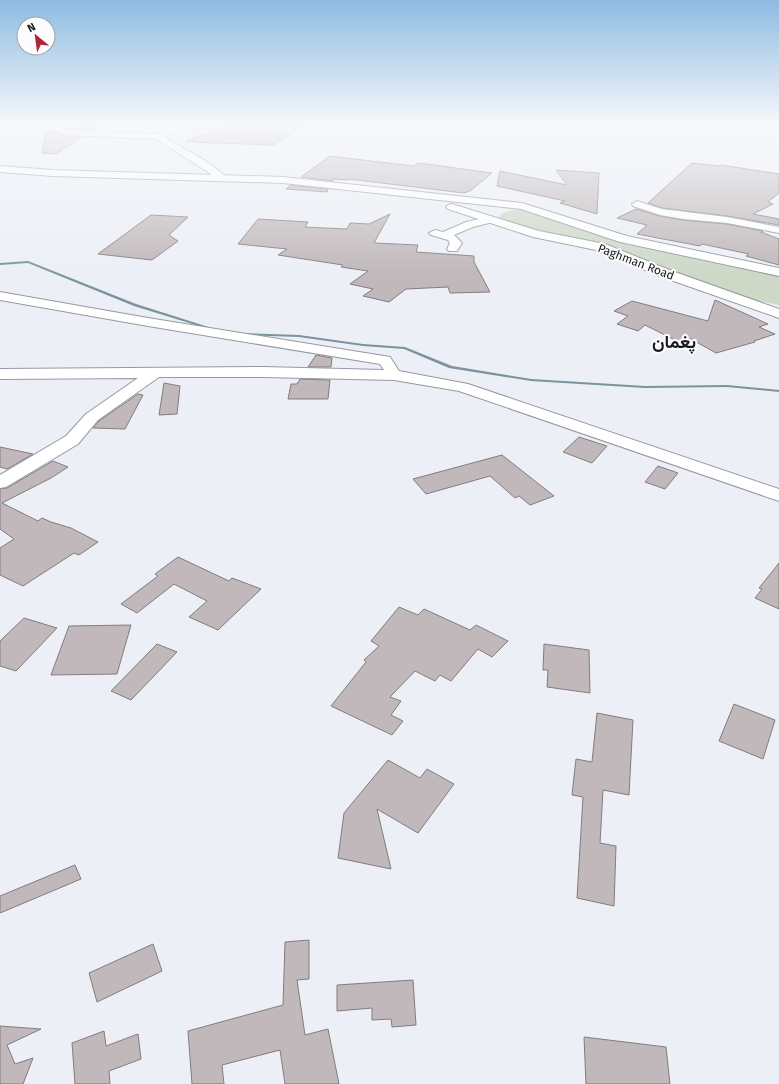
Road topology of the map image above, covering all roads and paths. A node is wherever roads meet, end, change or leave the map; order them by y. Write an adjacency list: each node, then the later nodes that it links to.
1 (106, 175): 3 (main road)
2 (216, 175): 3 (street)
3 (220, 178): 4 (main road)
4 (423, 196): 6 (main road); 7 (main road, Paghman Road)
5 (637, 204): 8 (street)
6 (522, 206): 7 (main road); 12 (main road)
7 (488, 220): 10 (street); 14 (main road, Paghman Road)
8 (779, 230)
9 (433, 232): 10 (street)
10 (445, 235): 11 (street)
11 (453, 249)
12 (779, 272)
13 (0, 296): 17 (street)
14 (779, 314)
15 (155, 373): 16 (street); 17 (street); 18 (street)
16 (0, 374)
17 (394, 375): 19 (street)
18 (0, 483)
19 (779, 495)

